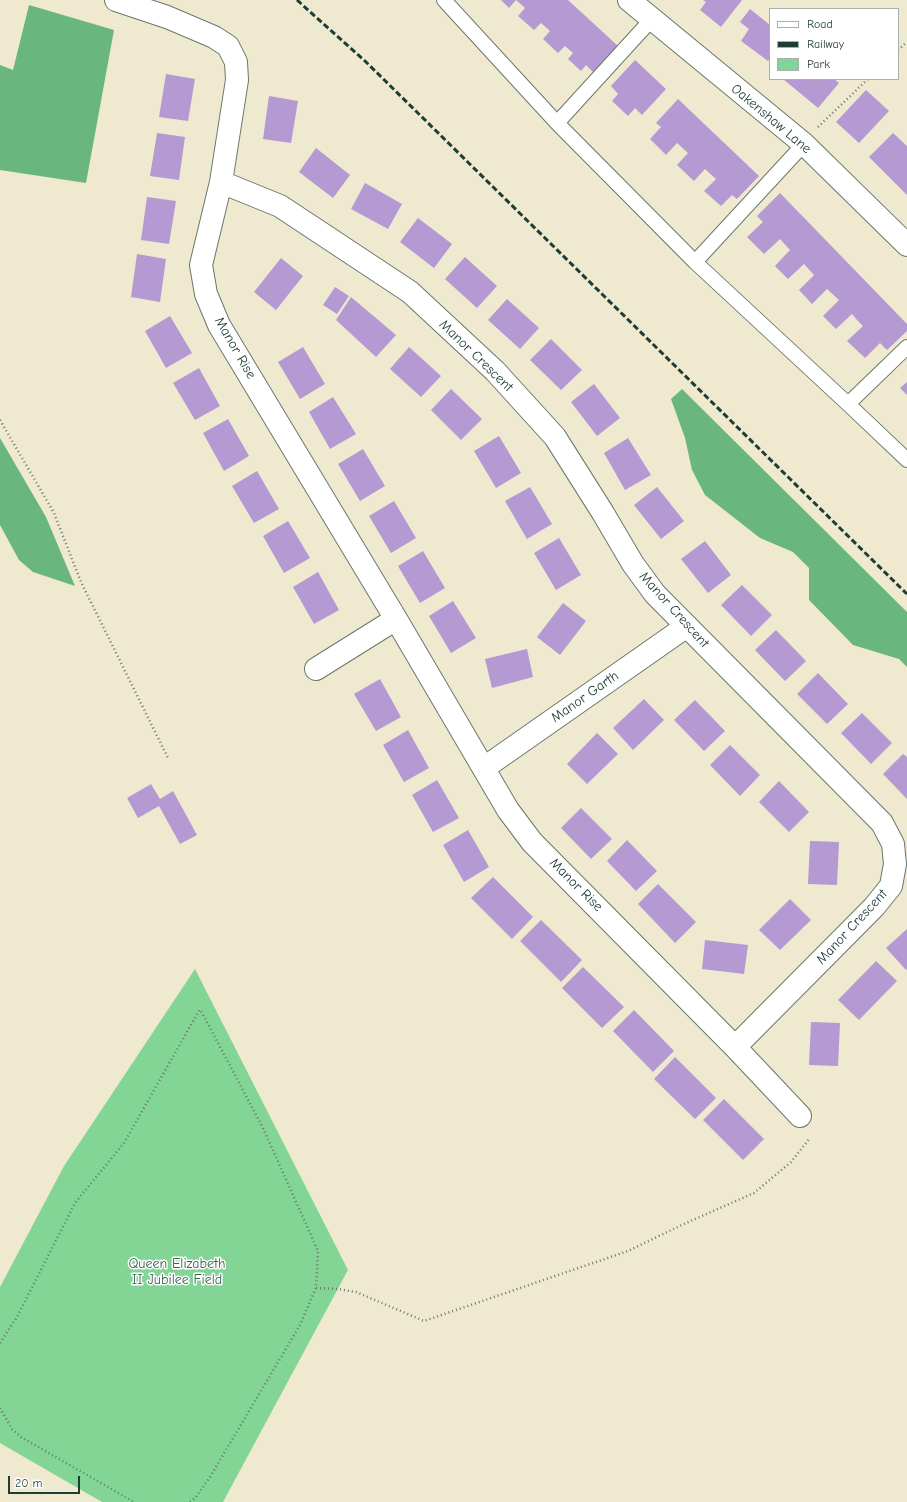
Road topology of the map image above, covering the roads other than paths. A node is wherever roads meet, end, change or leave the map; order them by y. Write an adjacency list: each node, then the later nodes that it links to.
1 (116, 0): 7 (street, Manor Rise)
2 (444, 0): 5 (lane)
3 (629, 0): 4 (street, Oakenshaw Lane)
4 (652, 19): 5 (lane); 6 (street, Oakenshaw Lane)
5 (557, 123): 9 (lane)
6 (804, 144): 8 (street, Oakenshaw Lane); 9 (lane)
7 (221, 182): 13 (street, Manor Rise); 14 (street, Manor Crescent)
8 (907, 245)
9 (695, 262): 11 (lane)
10 (907, 347): 11 (lane)
11 (848, 404): 12 (lane)
12 (907, 460)
13 (396, 619): 15 (street); 16 (street, Manor Rise)
14 (687, 626): 16 (street, Manor Garth); 17 (street, Manor Crescent)
15 (316, 669)
16 (484, 768): 17 (street, Manor Rise)
17 (735, 1047): 18 (street, Manor Rise)
18 (800, 1116)

